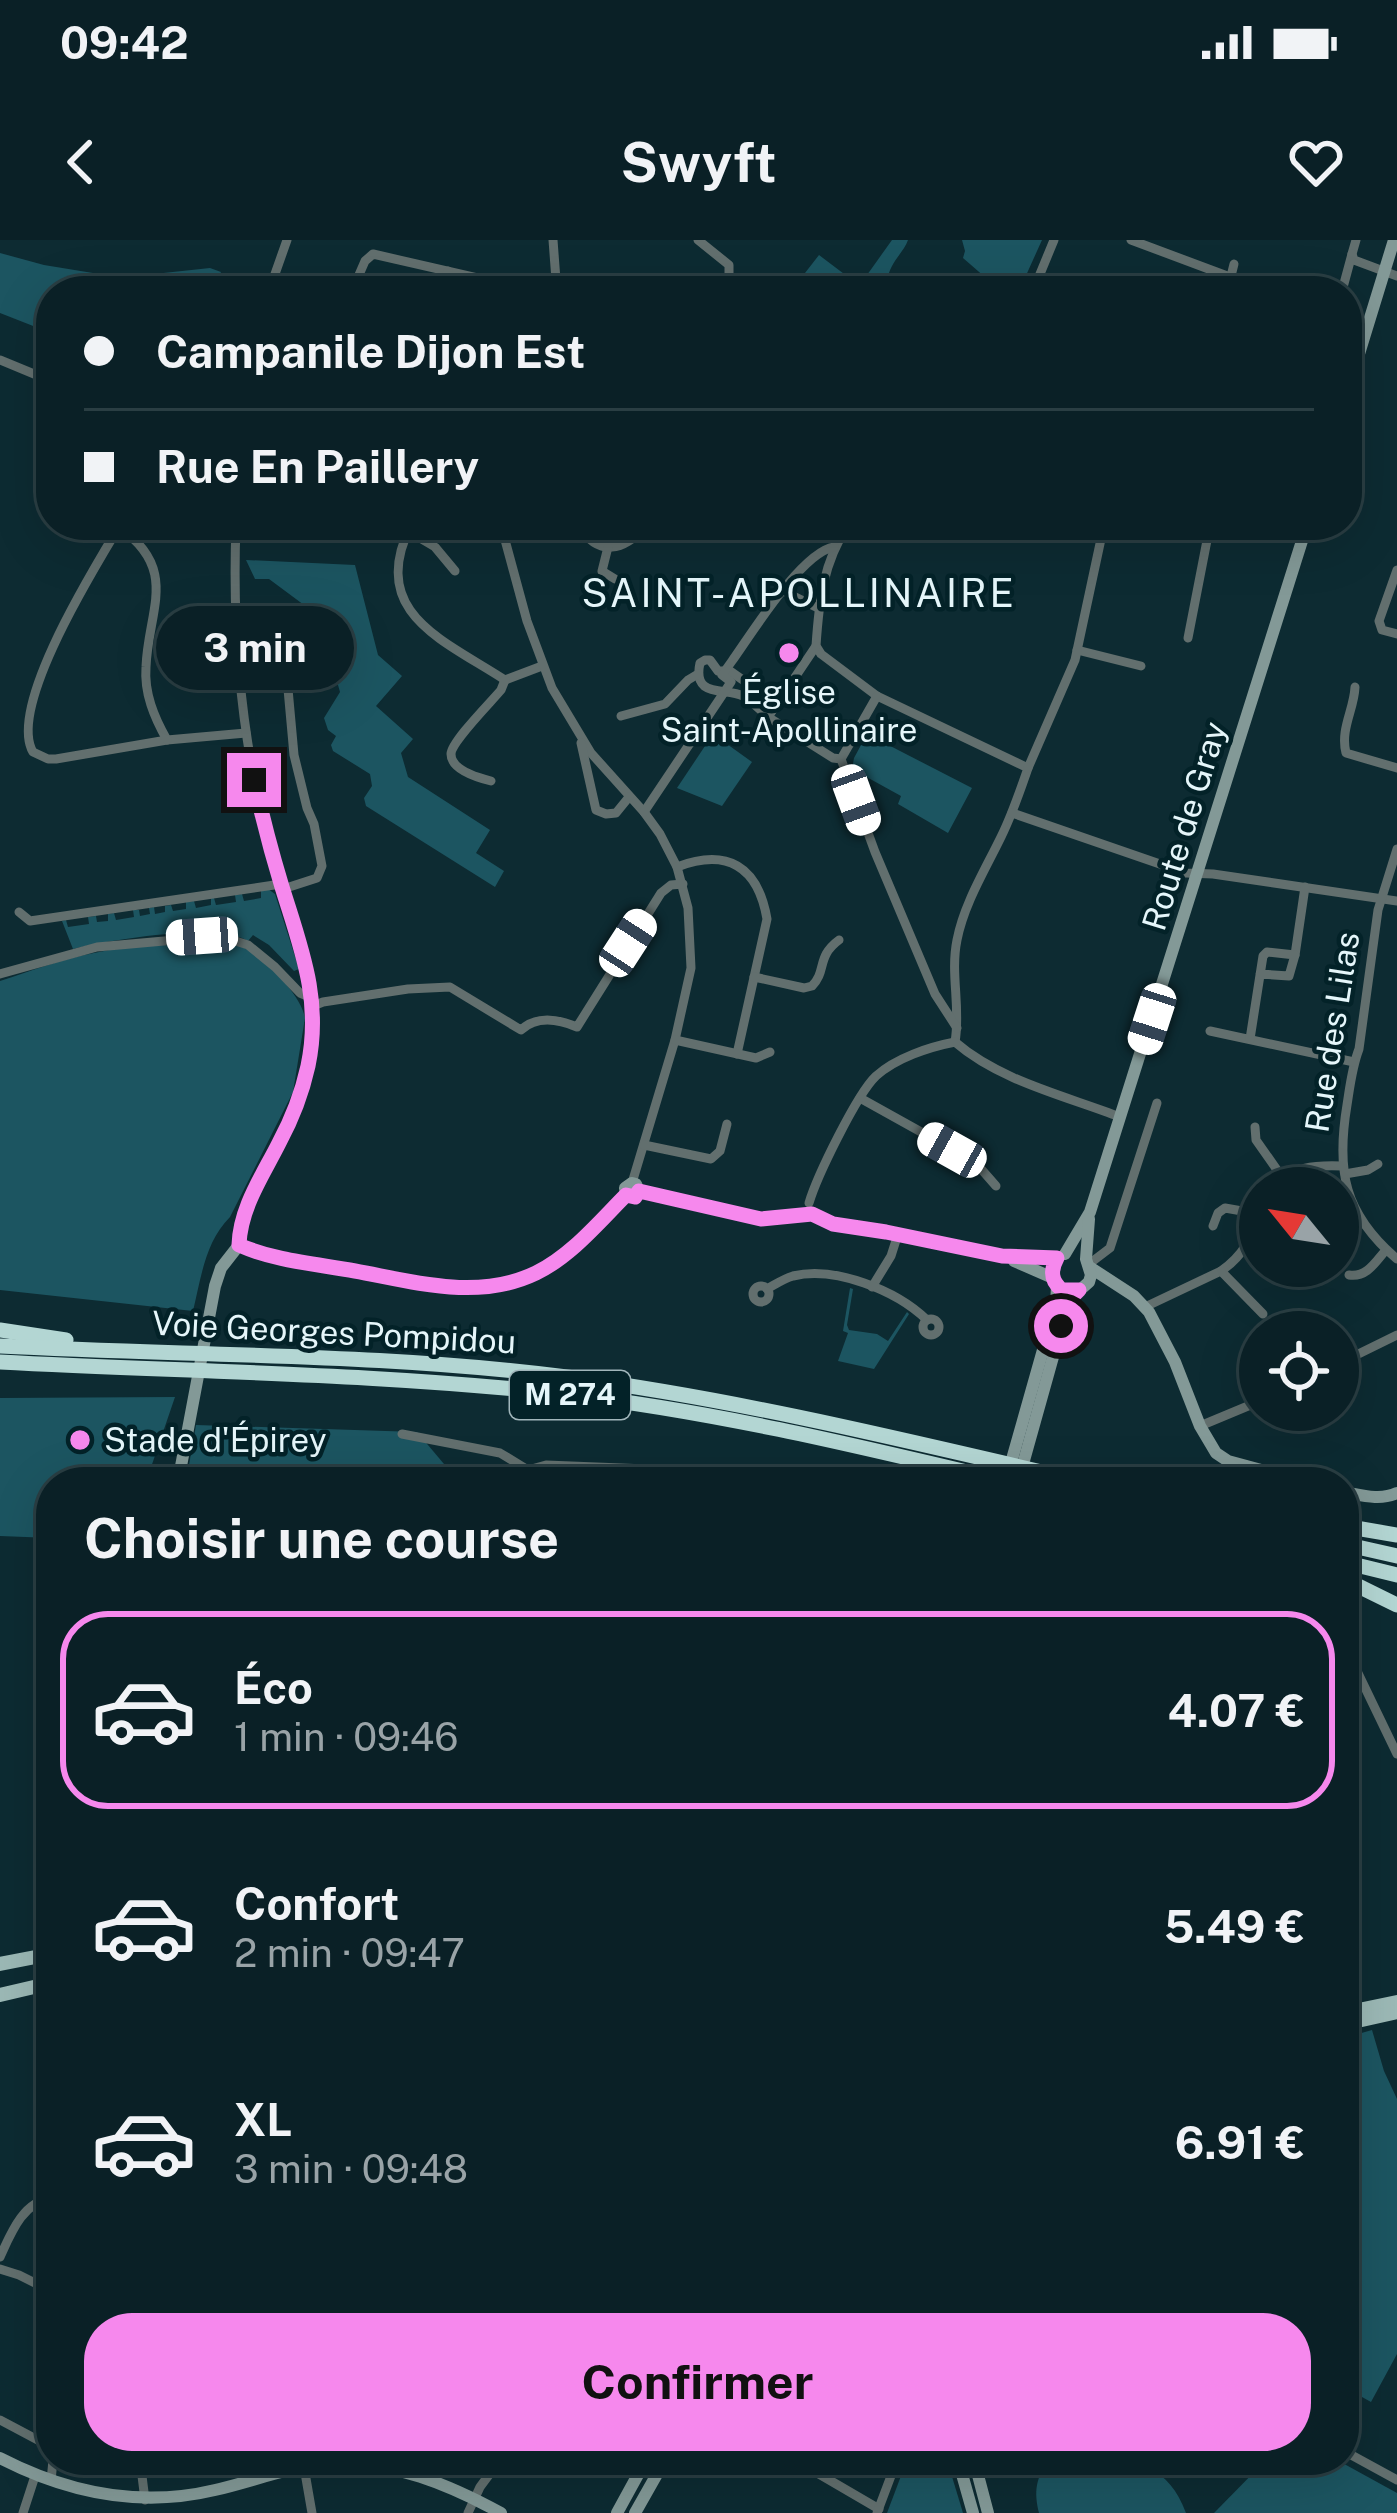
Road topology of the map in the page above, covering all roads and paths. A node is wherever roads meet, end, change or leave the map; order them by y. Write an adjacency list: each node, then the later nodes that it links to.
1 (287, 240): 12 (street)
2 (553, 240): 16 (street)
3 (698, 240): 17 (street)
4 (1054, 240): 18 (street)
5 (1131, 240): 19 (street)
6 (1355, 240): 8 (street)
7 (1394, 240): 11 (main road)
8 (1352, 254): 11 (street); 21 (street)
9 (1234, 264): 20 (street)
10 (448, 271): 13 (street); 14 (street); 15 (street)
11 (1390, 274): 22 (main road)
12 (274, 276)
13 (359, 276)
14 (446, 276)
15 (470, 276)
16 (556, 276)
17 (729, 276)
18 (1039, 276)
19 (1215, 276)
20 (1231, 276)
21 (1346, 276)
22 (1362, 331)
23 (0, 360): 24 (street)
24 (36, 375)
25 (111, 540): 62 (street)
26 (132, 540): 62 (street)
27 (235, 540): 48 (street)
28 (405, 540): 53 (street)
29 (426, 540): 40 (street)
30 (505, 540): 49 (street)
31 (592, 540): 37 (street)
32 (630, 540): 37 (street)
33 (838, 540): 38 (street)
34 (1101, 540): 47 (street)
35 (1207, 540): 45 (street)
36 (1301, 540): 72 (main road, Route de Gray)
37 (608, 547): 41 (street)
38 (834, 547): 42 (street); 43 (street)
39 (1397, 570): 44 (street)
40 (455, 571)
41 (615, 579)
42 (782, 592): 43 (street); 51 (street)
43 (818, 608): 46 (street)
44 (1397, 634)
45 (1188, 638)
46 (816, 646): 56 (street); 57 (street)
47 (1077, 650): 50 (street); 64 (street)
48 (238, 655): 60 (street); 74 (street)
49 (542, 666): 53 (street); 61 (street)
50 (1141, 666)
51 (724, 673): 52 (street); 55 (street); 57 (street)
52 (698, 674): 55 (street); 58 (street)
53 (505, 680): 66 (street)
54 (1355, 687): 65 (street)
55 (723, 694): 59 (street); 68 (street)
56 (877, 696): 63 (street); 64 (street)
57 (777, 704): 59 (street)
58 (621, 716)
59 (768, 716): 63 (street)
60 (246, 733): 62 (street); 74 (street)
61 (580, 737): 67 (street); 67 (street)
62 (166, 740)
63 (842, 759): 85 (street)
64 (1028, 768): 69 (street)
65 (1397, 768)
66 (491, 781)
67 (629, 797): 68 (street)
68 (644, 812): 71 (street)
69 (1012, 813): 72 (street); 85 (street)
70 (1397, 849): 76 (street, Rue des Lilas)
71 (677, 867): 73 (street); 83 (street)
72 (1198, 873): 75 (street); 95 (main road, Route de Gray)
73 (683, 884): 84 (street); 88 (street)
74 (282, 886): 78 (street); 84 (street)
75 (1305, 887): 76 (street); 80 (street)
76 (1381, 898): 77 (street); 92 (street, Rue des Lilas)
77 (1397, 901)
78 (20, 912)
79 (839, 940): 83 (street)
80 (1295, 955): 82 (street); 82 (street)
81 (0, 974): 84 (street)
82 (1261, 974): 87 (street)
83 (754, 977): 91 (street)
84 (312, 1002): 111 (street)
85 (957, 1028): 89 (street)
86 (1210, 1031): 87 (street)
87 (1250, 1039): 92 (street)
88 (675, 1040): 91 (street); 98 (street)
89 (955, 1042): 93 (street); 95 (street)
90 (770, 1052): 91 (street)
91 (737, 1054)
92 (1354, 1062): 101 (street, Rue des Lilas)
93 (860, 1098): 103 (street); 105 (street)
94 (1156, 1102): 117 (street)
95 (1120, 1118): 107 (main road, Route de Gray)
96 (727, 1124): 98 (street)
97 (1256, 1127): 100 (street)
98 (644, 1145): 104 (street)
99 (1378, 1164): 102 (street, Rue des Lilas)
100 (1275, 1167)
101 (1344, 1167)
102 (1359, 1170)
103 (996, 1186)
104 (632, 1190): 105 (main road); 111 (main road)
105 (807, 1210): 110 (main road)
106 (1239, 1210): 109 (street)
107 (1090, 1212): 114 (main road, Route de Gray); 117 (main road, Route de Gray)
108 (1359, 1215): 112 (street, Rue des Lilas)
109 (1213, 1226)
110 (898, 1234): 113 (main road); 121 (street)
111 (239, 1245): 138 (main road)
112 (1386, 1250): 116 (street, Rue des Lilas); 119 (street)
113 (1002, 1256): 114 (main road); 120 (main road)
114 (1061, 1256): 117 (main road); 120 (main road)
115 (1239, 1258): 118 (street)
116 (1397, 1259)
117 (1088, 1264): 122 (main road); 124 (main road)
118 (1221, 1271): 125 (street); 126 (street)
119 (1359, 1276)
120 (1055, 1282): 122 (main road); 136 (main road)
121 (872, 1287): 123 (street); 127 (street)
122 (1082, 1288): 124 (main road); 136 (main road)
123 (767, 1289)
124 (1134, 1296): 125 (main road)
125 (1145, 1307): 135 (main road)
126 (1260, 1311)
127 (926, 1320)
128 (0, 1330): 131 (highway)
129 (1397, 1335): 132 (street)
130 (0, 1346): 131 (highway, Voie Georges Pompidou / M 274)
131 (152, 1352): 144 (highway, Voie Georges Pompidou / M 274)
132 (1359, 1354)
133 (0, 1362): 142 (highway, Voie Georges Pompidou / M 274)
134 (1239, 1410): 135 (street)
135 (1200, 1426): 145 (main road)
136 (1026, 1432): 143 (main road)
137 (402, 1434): 139 (street)
138 (181, 1467)
139 (523, 1467)
140 (539, 1467): 141 (street)
141 (596, 1467)
142 (943, 1467)
143 (1016, 1467)
144 (1018, 1467)
145 (1250, 1467)
146 (1397, 1493): 147 (main road)
147 (1359, 1495)
148 (1359, 1529): 149 (highway)
149 (1397, 1535)
150 (1359, 1547): 151 (highway)
151 (1397, 1556)
152 (1359, 1566): 153 (highway)
153 (1397, 1575)
154 (1359, 1586): 155 (highway)
155 (1397, 1605)
156 (1359, 1675): 157 (street)
157 (1397, 1754)
158 (36, 1957): 159 (main road)
159 (0, 1964)
160 (36, 1987): 161 (main road)
161 (0, 1995)
162 (1397, 2002): 163 (main road)
163 (1359, 2010)
164 (1397, 2012): 165 (main road)
165 (1359, 2021)
166 (36, 2201): 167 (street)
167 (0, 2257)
168 (0, 2269): 169 (street)
169 (36, 2284)
170 (0, 2420): 171 (street)
171 (36, 2439)
172 (0, 2458): 186 (main road)
173 (1359, 2459): 187 (street)
174 (52, 2475): 188 (street)
175 (142, 2475): 190 (street)
176 (269, 2475): 190 (main road)
177 (310, 2475): 195 (street)
178 (413, 2475): 189 (main road)
179 (490, 2475): 189 (street)
180 (638, 2475): 191 (main road)
181 (657, 2475): 193 (main road)
182 (819, 2475): 192 (street)
183 (891, 2475): 192 (street)
184 (963, 2475): 198 (main road)
185 (978, 2475): 199 (main road)
186 (35, 2476): 188 (main road); 194 (street)
187 (1397, 2480)
188 (51, 2481): 190 (main road)
189 (475, 2498): 196 (street); 197 (main road)
190 (145, 2500)
191 (619, 2509): 193 (street)
192 (878, 2511)
193 (636, 2512)
194 (23, 2513)
195 (312, 2513)
196 (468, 2513)
197 (501, 2513)
198 (974, 2513)
199 (988, 2513)

